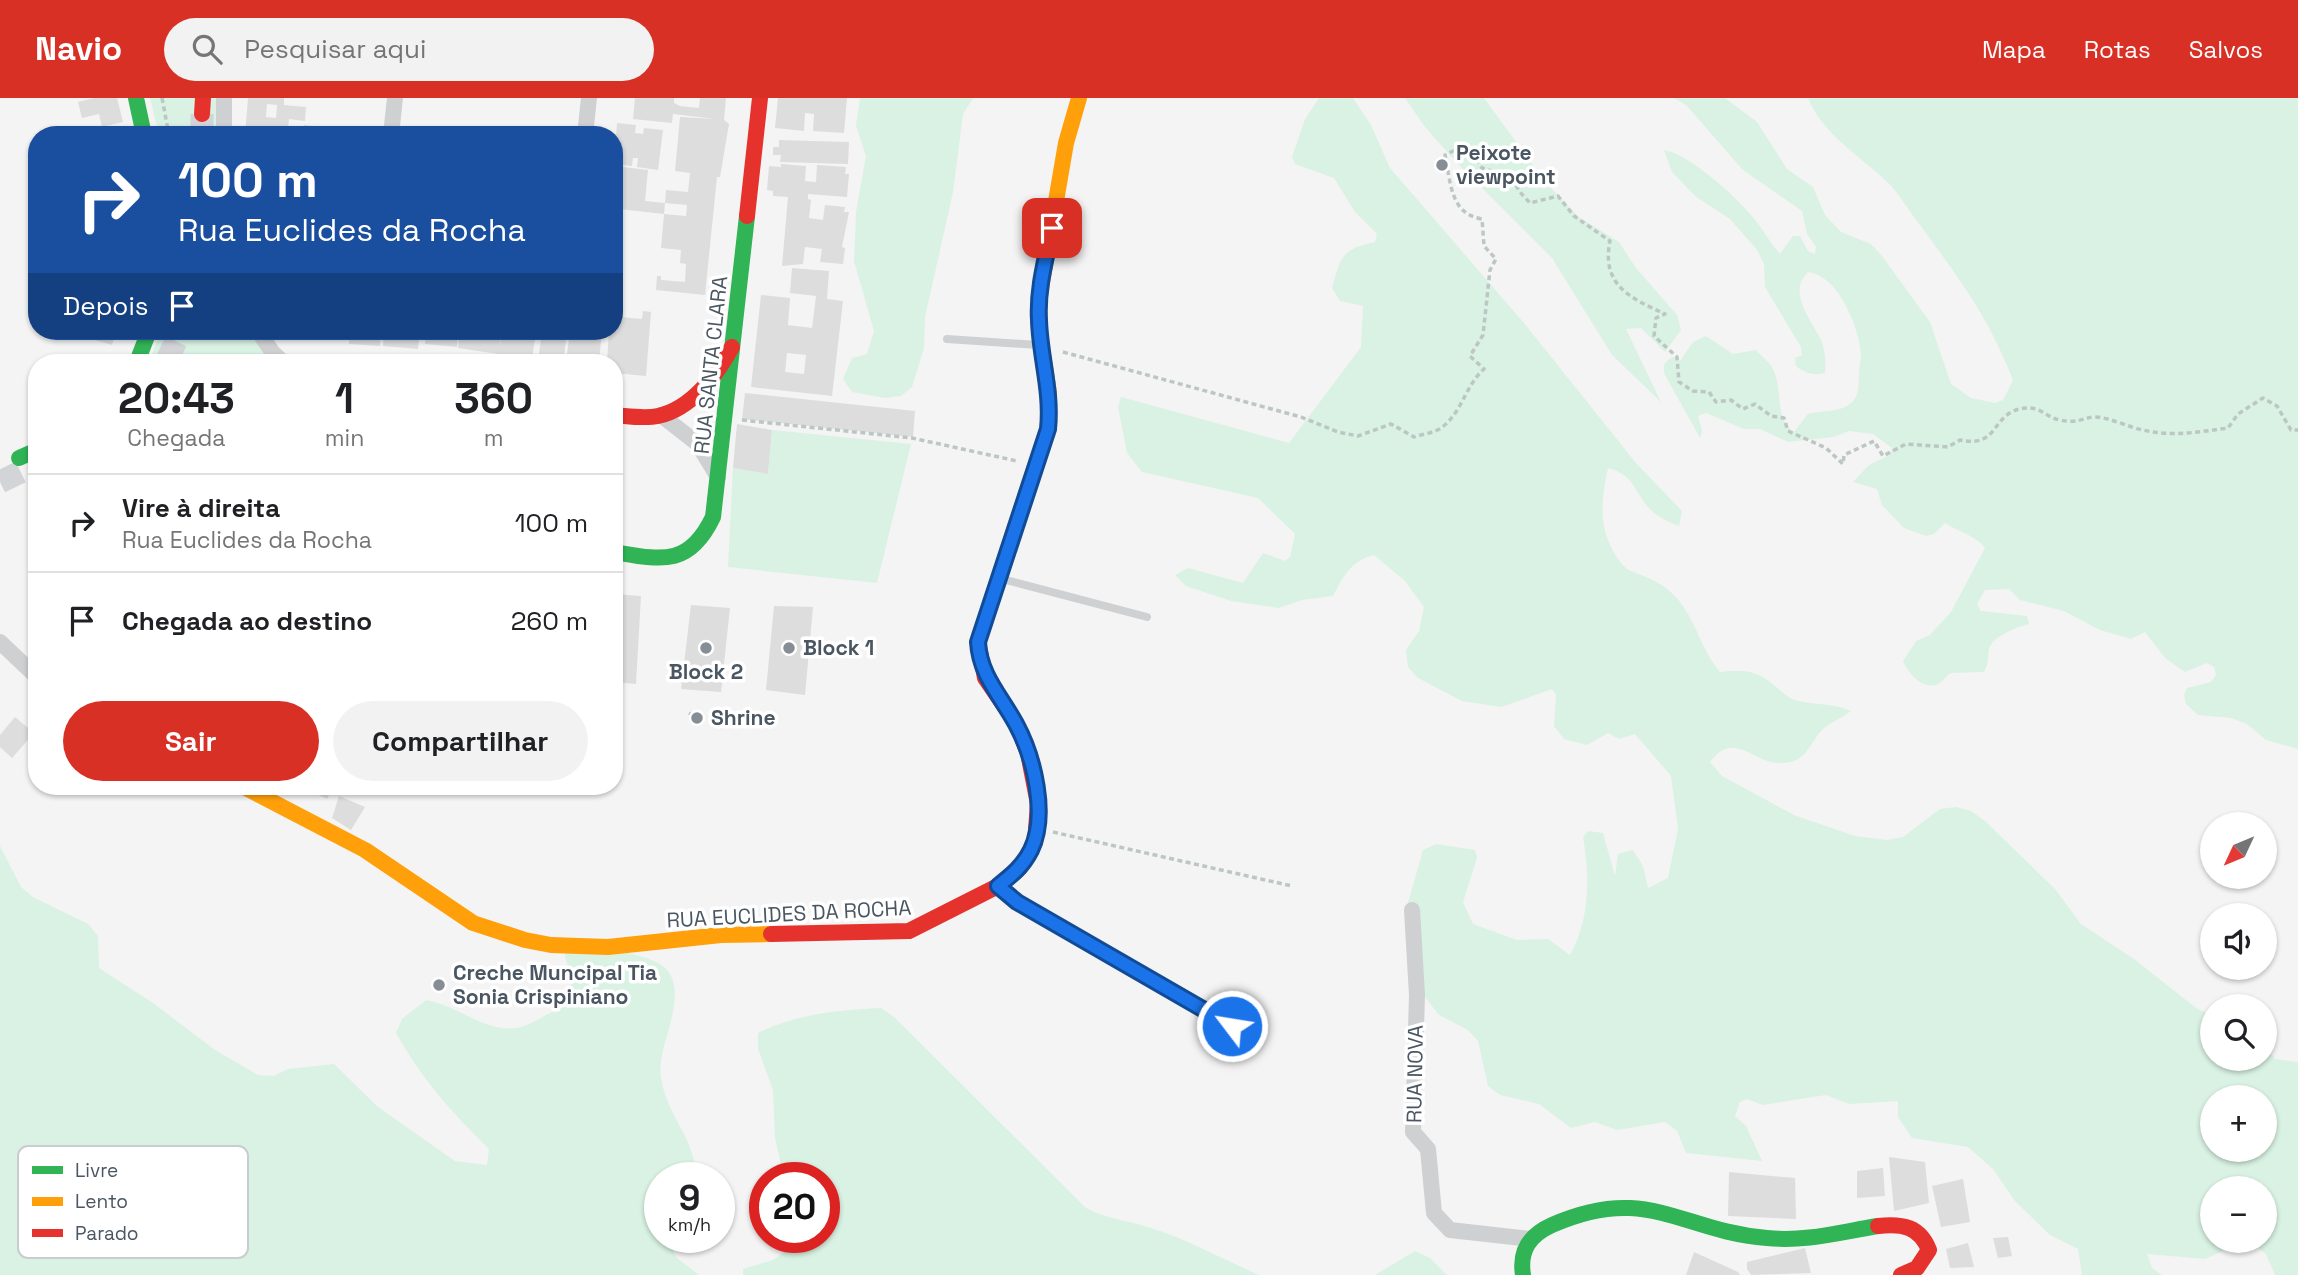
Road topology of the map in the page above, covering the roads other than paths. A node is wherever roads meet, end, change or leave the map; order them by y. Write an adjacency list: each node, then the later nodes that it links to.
1 (136, 98): 7 (street)
2 (224, 98): 8 (street)
3 (395, 98): 9 (street)
4 (589, 98): 10 (street)
5 (760, 98): 12 (street, RUA SANTA CLARA)
6 (1079, 98): 13 (street, RUA EUCLIDES DA ROCHA)
7 (142, 126)
8 (224, 126)
9 (392, 126)
10 (585, 126)
11 (947, 339): 13 (lane)
12 (732, 345): 15 (street); 18 (street, RUA SANTA CLARA)
13 (1041, 345): 20 (street, RUA EUCLIDES DA ROCHA)
14 (623, 415): 15 (street)
15 (661, 415): 18 (street)
16 (28, 454): 17 (street)
17 (19, 458)
18 (719, 480): 19 (street, RUA SANTA CLARA)
19 (623, 553)
20 (999, 578): 21 (lane); 25 (street, RUA EUCLIDES DA ROCHA)
21 (1147, 617)
22 (0, 642): 23 (street)
23 (28, 668)
24 (259, 795): 25 (street, RUA EUCLIDES DA ROCHA)
25 (998, 886): 27 (lane)
26 (1412, 910): 28 (street, RUA NOVA)
27 (1232, 1026)
28 (1530, 1239): 29 (street); 30 (street)
29 (1523, 1275)
30 (1901, 1275)

